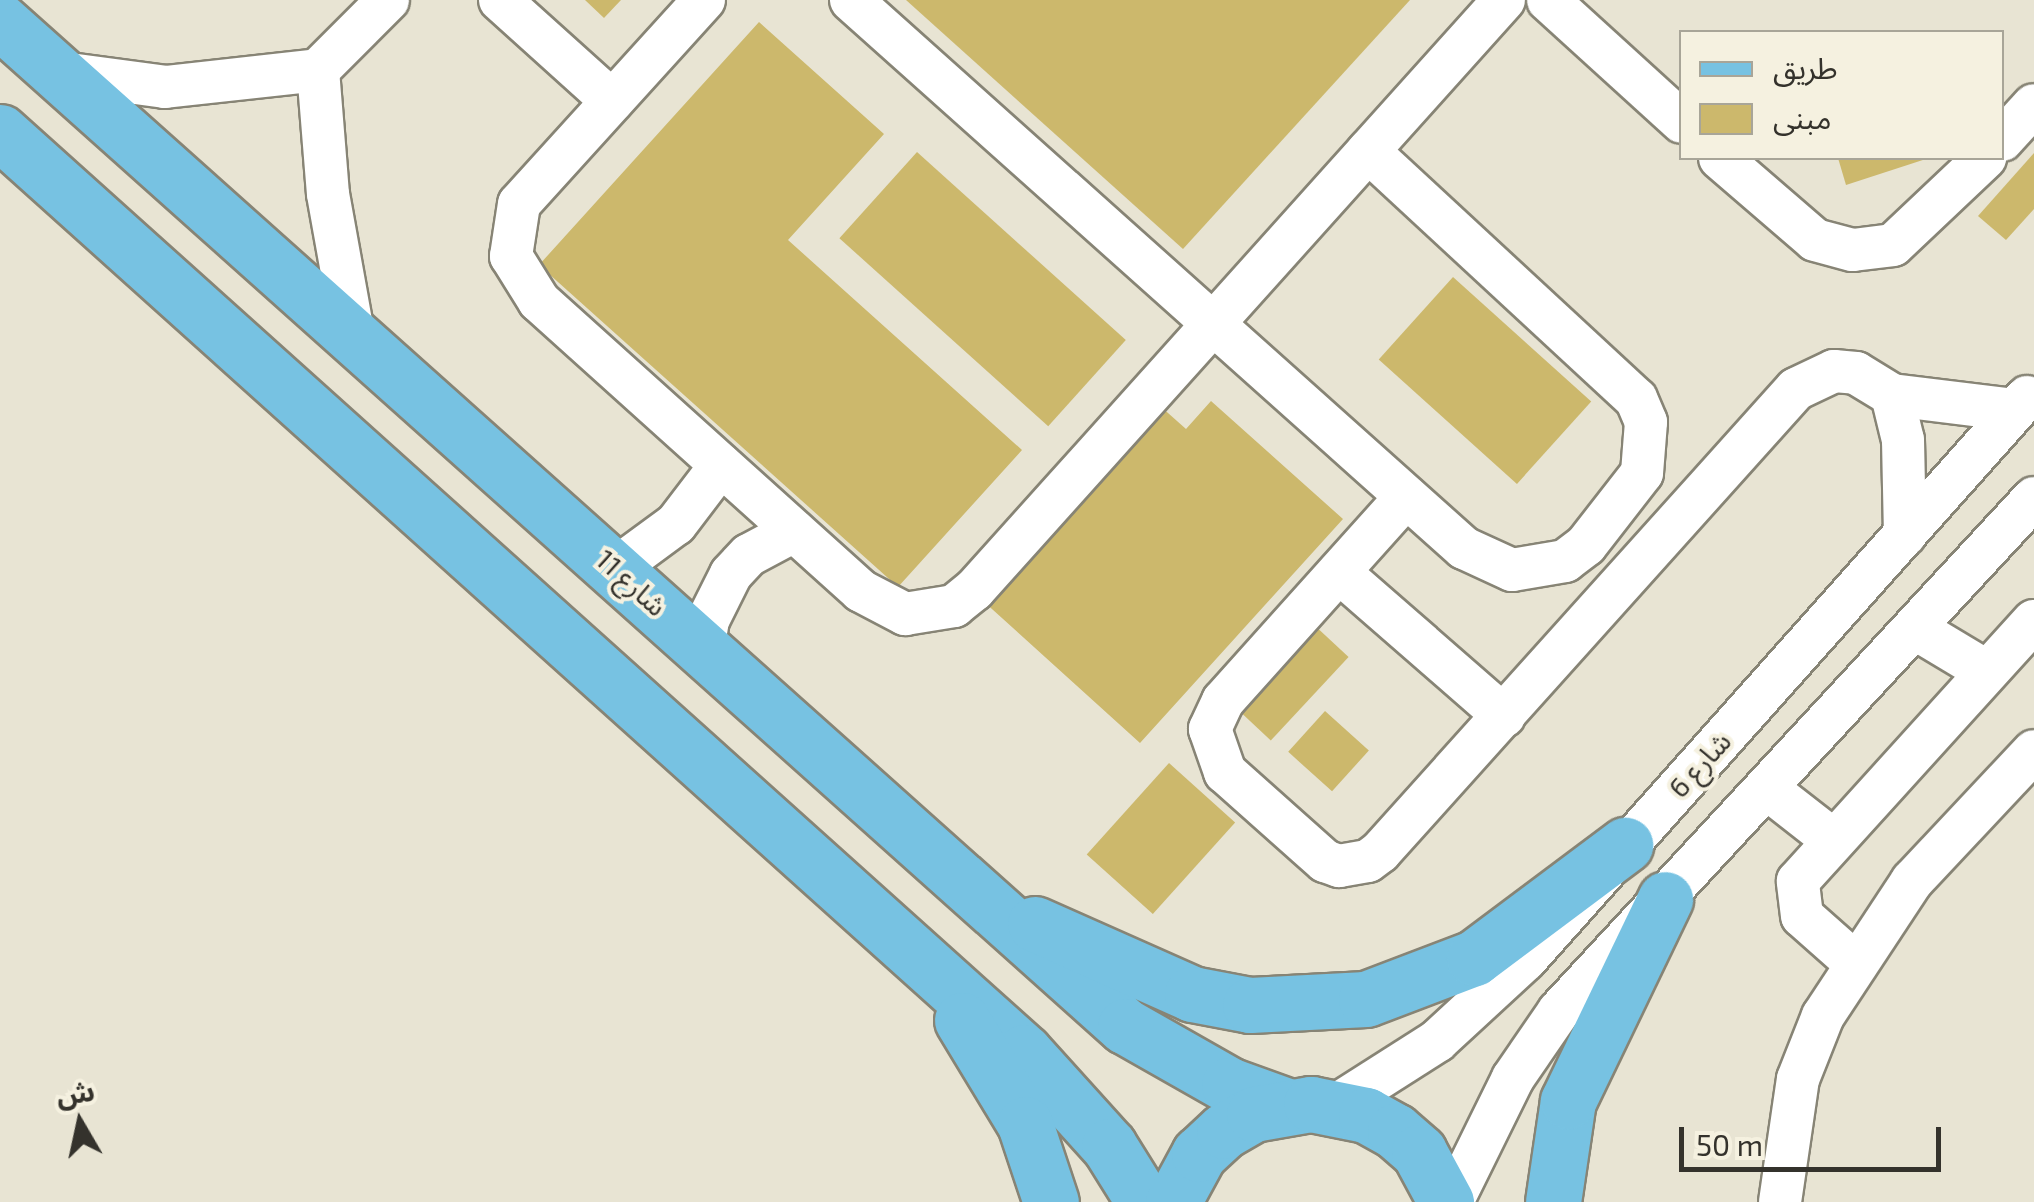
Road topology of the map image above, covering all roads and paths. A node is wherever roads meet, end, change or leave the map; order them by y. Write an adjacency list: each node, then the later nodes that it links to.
1 (388, 0): 8 (street)
2 (500, 0): 10 (street)
3 (704, 0): 10 (street)
4 (851, 0): 18 (street)
5 (1504, 0): 15 (street)
6 (1548, 0): 12 (street)
7 (0, 21): 9 (main road, شارع 11)
8 (318, 70): 9 (street); 19 (street)
9 (62, 73): 19 (main road, شارع 11)
10 (612, 100): 22 (street)
11 (2034, 105): 14 (street)
12 (1679, 119)
13 (0, 132): 41 (main road)
14 (2004, 138)
15 (1368, 151): 18 (street); 23 (street)
16 (1722, 160): 17 (street)
17 (1983, 160)
18 (1213, 324): 23 (street); 25 (street)
19 (353, 333): 27 (main road, شارع 11)
20 (1892, 395): 21 (street); 26 (street); 33 (street)
21 (2025, 399): 26 (street, شارع 6)
22 (721, 465): 25 (street); 27 (street)
23 (1406, 496): 28 (street)
24 (2034, 498): 30 (street)
25 (794, 531): 31 (street)
26 (1905, 534): 37 (street, شارع 6)
27 (616, 568): 31 (main road, شارع 11)
28 (1339, 572): 33 (street); 33 (street)
29 (2034, 621): 32 (street)
30 (1916, 628): 32 (street); 35 (street)
31 (704, 645): 39 (main road, شارع 11)
32 (1986, 670): 36 (street)
33 (1504, 716)
34 (2034, 752): 40 (street)
35 (1769, 790): 36 (street); 38 (street)
36 (1833, 840): 40 (street)
37 (1626, 845): 39 (main road); 42 (street, شارع 6)
38 (1665, 899): 46 (street); 47 (main road)
39 (991, 910): 42 (main road, شارع 11)
40 (1854, 962): 48 (street)
41 (941, 978): 43 (main road); 44 (main road)
42 (1311, 1106): 45 (main road); 46 (main road, شارع 11)
43 (1051, 1202)
44 (1144, 1202)
45 (1173, 1202)
46 (1449, 1202)
47 (1553, 1202)
48 (1780, 1202)

